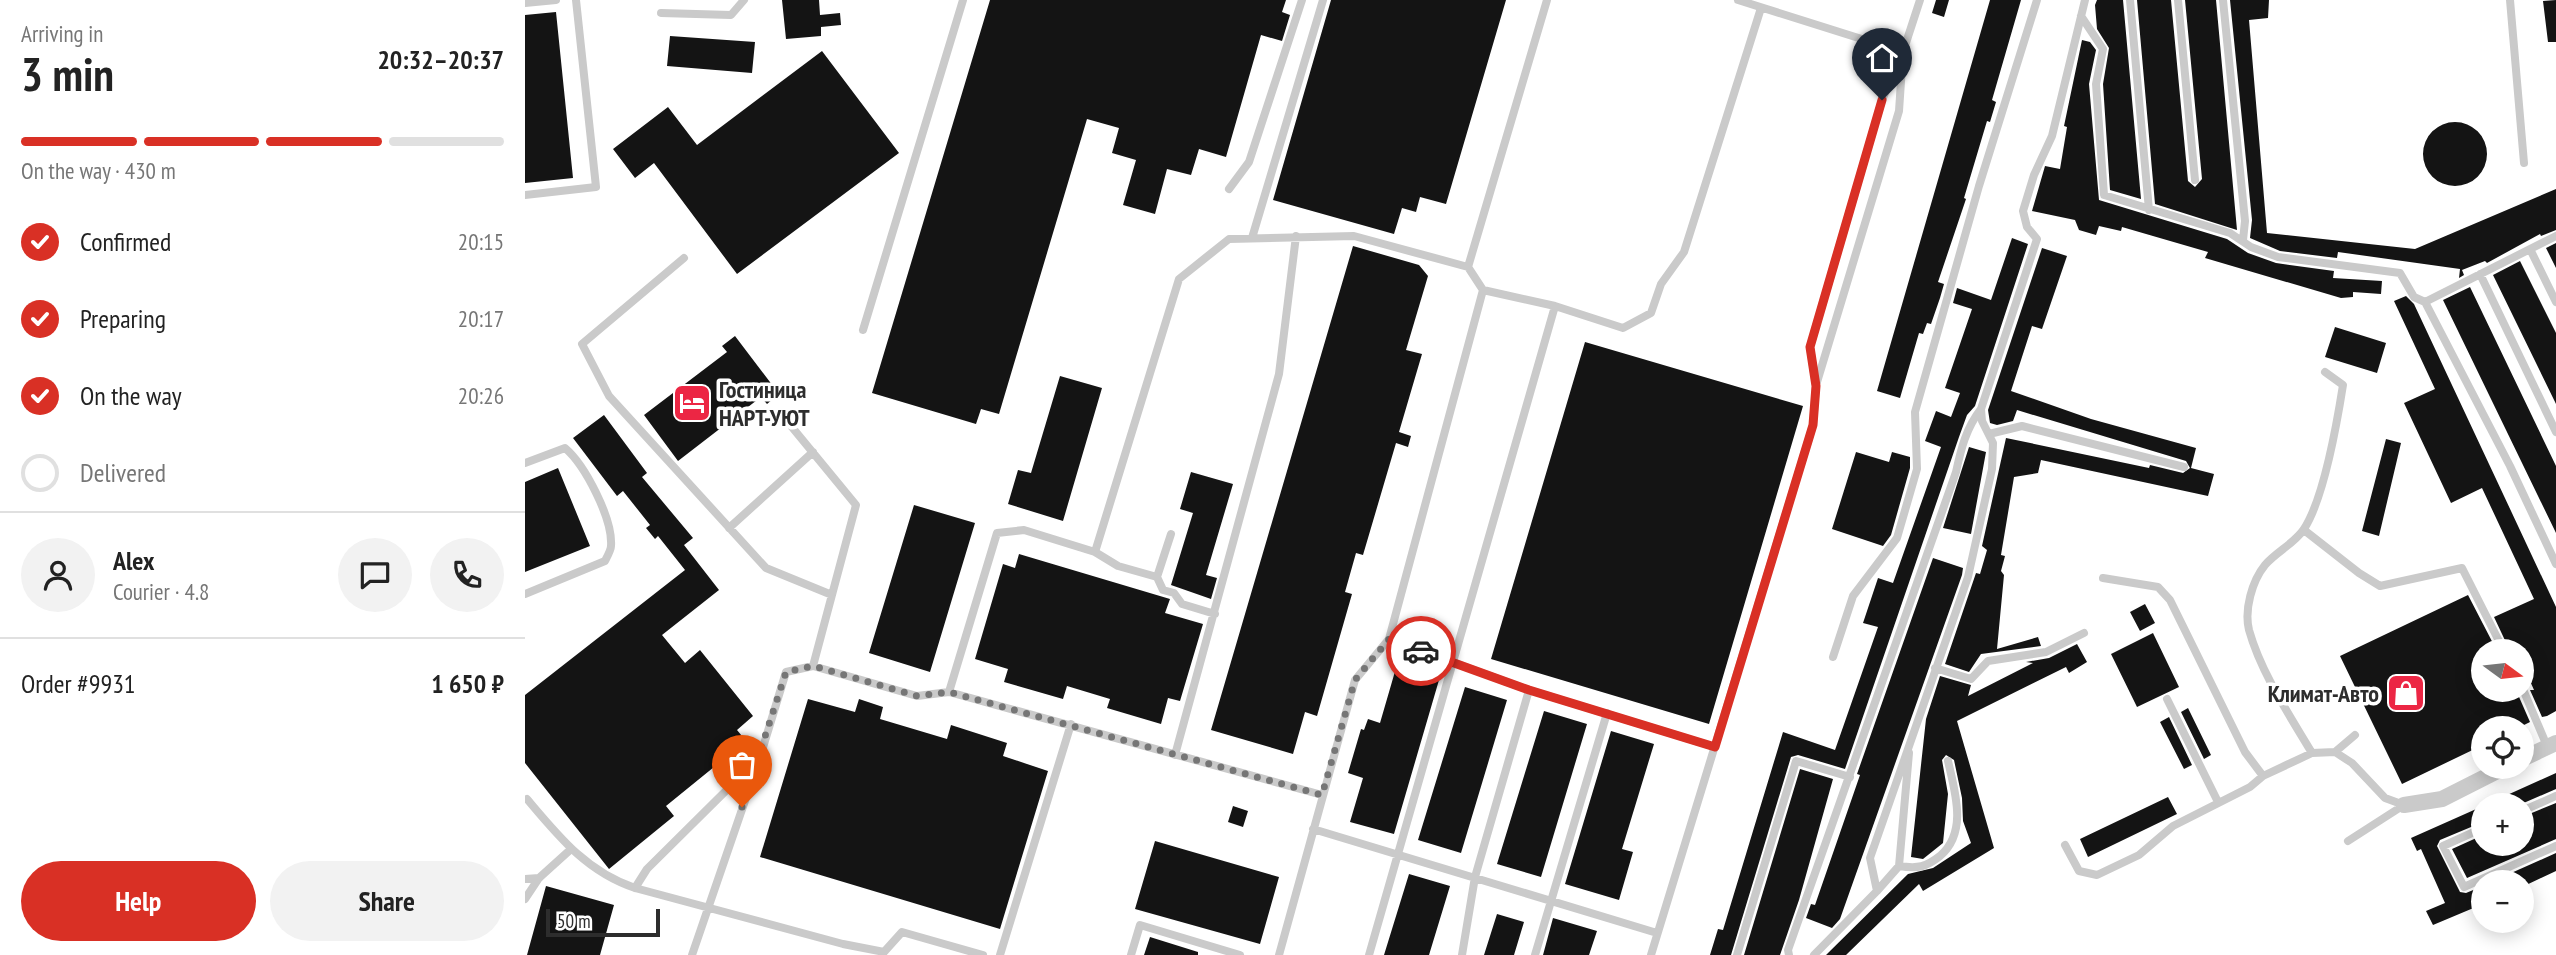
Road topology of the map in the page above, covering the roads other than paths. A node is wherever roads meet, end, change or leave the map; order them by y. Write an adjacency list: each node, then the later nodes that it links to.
1 (556, 0): 16 (lane)
2 (576, 0): 24 (lane)
3 (744, 0): 18 (lane)
4 (963, 0): 38 (lane)
5 (1302, 0): 23 (lane)
6 (1323, 0): 28 (lane)
7 (1546, 0): 32 (lane)
8 (1738, 0): 17 (lane)
9 (1920, 0): 20 (lane)
10 (2037, 0): 61 (lane)
11 (2085, 0): 19 (lane)
12 (2130, 0): 25 (lane)
13 (2178, 0): 22 (lane)
14 (2223, 0): 29 (lane)
15 (2510, 0): 21 (lane)
16 (525, 3)
17 (1762, 8): 20 (lane); 37 (lane)
18 (661, 13)
19 (2081, 16): 25 (lane); 41 (lane)
20 (1903, 52): 40 (lane); 40 (lane)
21 (2524, 163)
22 (2195, 180)
23 (1230, 189)
24 (525, 195)
25 (2149, 210): 29 (lane)
26 (1296, 236): 28 (lane); 32 (lane); 57 (lane)
27 (2556, 236): 30 (lane)
28 (1252, 238): 51 (lane)
29 (2243, 240): 35 (lane)
30 (2530, 249): 33 (lane); 36 (lane)
31 (684, 258): 48 (lane)
32 (1468, 267): 34 (lane)
33 (2480, 274): 35 (lane); 43 (lane)
34 (1483, 290): 37 (lane); 59 (lane)
35 (2425, 302): 52 (lane)
36 (2556, 302)
37 (1555, 306): 62 (lane)
38 (863, 330)
39 (2325, 372): 49 (lane)
40 (1816, 386): 74 (lane)
41 (1980, 408): 44 (lane); 82 (lane)
42 (782, 415): 45 (lane)
43 (2556, 432)
44 (1989, 434): 47 (lane); 64 (lane)
45 (813, 452): 48 (lane); 56 (lane)
46 (525, 463): 55 (lane)
47 (2184, 467)
48 (729, 528): 56 (lane)
49 (2304, 530): 60 (lane); 76 (lane)
50 (1171, 534): 53 (lane)
51 (1095, 552): 53 (lane); 66 (lane)
52 (2556, 564)
53 (1157, 577): 57 (lane)
54 (2103, 578): 81 (lane)
55 (525, 594)
56 (832, 595): 63 (lane)
57 (1215, 614): 78 (lane)
58 (2084, 633): 64 (lane)
59 (1389, 639): 62 (lane); 84 (lane)
60 (2498, 639)
61 (1833, 657)
62 (1455, 663): 65 (lane); 96 (lane)
63 (813, 666): 66 (lane); 79 (lane)
64 (1935, 667): 72 (lane)
65 (1529, 690): 69 (lane); 100 (lane)
66 (949, 692): 70 (lane)
67 (2167, 699): 87 (lane)
68 (2530, 702): 73 (lane)
69 (1607, 713): 74 (lane); 106 (lane)
70 (1070, 724): 78 (lane); 113 (lane)
71 (2355, 735): 75 (lane)
72 (1910, 743): 99 (lane); 104 (lane)
73 (2552, 744): 77 (street)
74 (1715, 747): 108 (lane)
75 (2335, 752): 76 (lane); 88 (lane)
76 (2312, 753): 81 (lane)
77 (2534, 753)
78 (1175, 755): 84 (lane)
79 (760, 757): 103 (lane); 107 (lane)
80 (1948, 761): 99 (lane)
81 (2263, 776): 87 (lane)
82 (1850, 777): 121 (lane); 122 (lane)
83 (2481, 779): 88 (street)
84 (1322, 795): 90 (lane)
85 (2556, 796): 89 (lane)
86 (527, 799): 95 (lane)
87 (2218, 802): 93 (lane)
88 (2404, 805): 92 (lane)
89 (2534, 806)
90 (1313, 829): 96 (lane); 116 (lane)
91 (2471, 833): 98 (lane)
92 (2348, 841)
93 (2065, 845)
94 (2556, 846): 97 (lane)
95 (570, 850): 101 (lane); 103 (lane)
96 (1400, 854): 100 (lane); 117 (lane)
97 (2534, 856)
98 (2534, 856)
99 (1899, 866): 104 (lane)
100 (1475, 877): 106 (lane); 118 (lane)
101 (539, 878): 102 (lane); 105 (lane)
102 (525, 879)
103 (635, 888): 107 (lane)
104 (1877, 891): 123 (lane)
105 (525, 898)
106 (1552, 899): 108 (lane); 119 (lane)
107 (707, 906): 109 (lane); 111 (lane)
108 (1657, 933): 120 (lane)
109 (884, 953): 110 (lane)
110 (973, 954): 112 (lane)
111 (692, 955)
112 (983, 955)
113 (1000, 955)
114 (1131, 955): 115 (lane)
115 (1240, 955)
116 (1279, 955)
117 (1370, 955)
118 (1462, 955)
119 (1535, 955)
120 (1651, 955)
121 (1737, 955)
122 (1789, 955)
123 (1814, 955)

